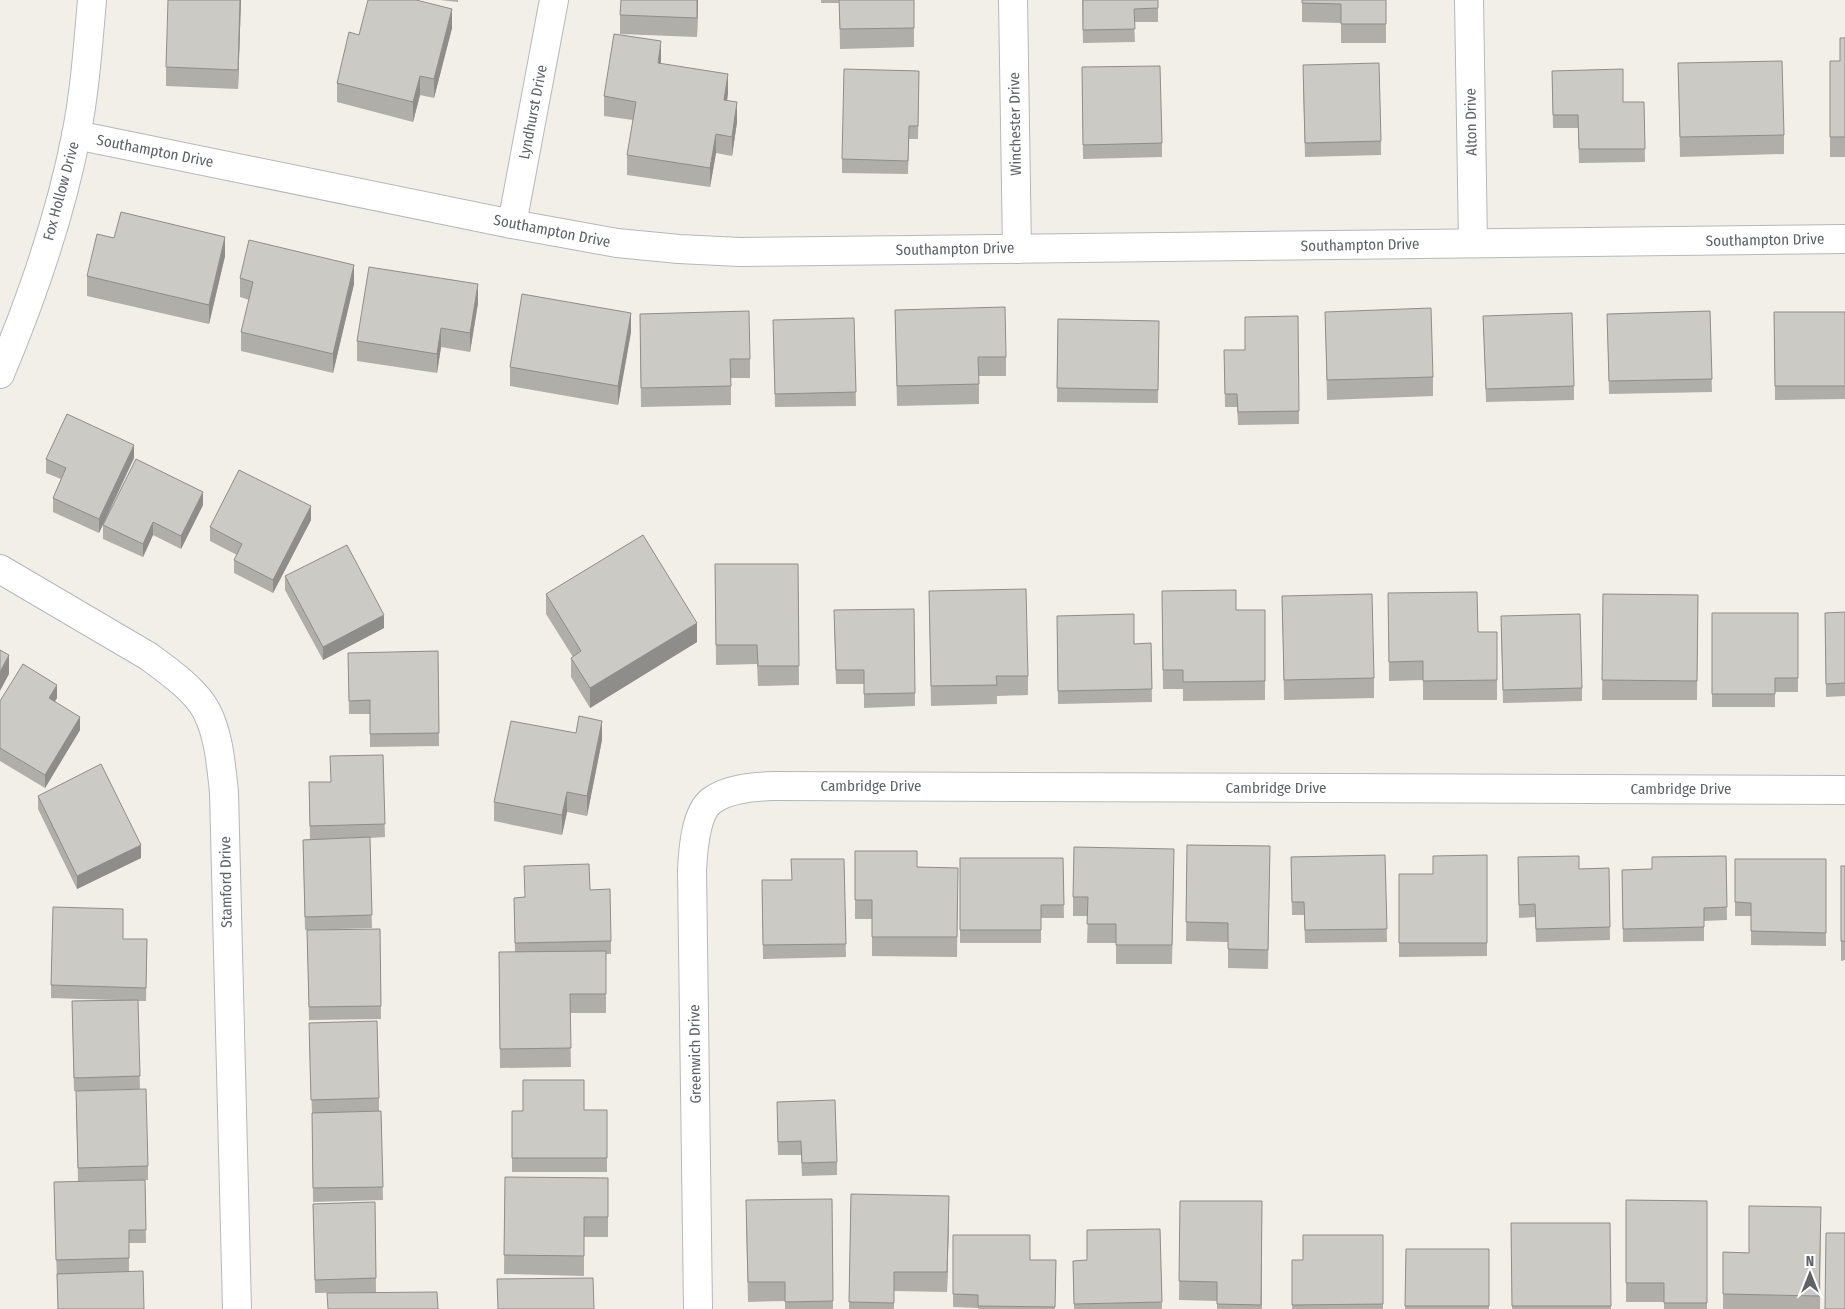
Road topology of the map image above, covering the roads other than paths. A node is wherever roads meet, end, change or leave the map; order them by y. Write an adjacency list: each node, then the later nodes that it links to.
1 (92, 0): 5 (street, Fox Hollow Drive)
2 (554, 0): 6 (street, Lyndhurst Drive)
3 (1013, 0): 9 (street, Winchester Drive)
4 (1469, 0): 8 (street, Alton Drive)
5 (76, 136): 6 (street, Southampton Drive); 10 (street, Fox Hollow Drive)
6 (512, 224): 9 (street, Southampton Drive)
7 (1845, 239): 8 (street, Southampton Drive)
8 (1472, 243): 9 (street, Southampton Drive)
9 (1016, 249)
10 (0, 374)
11 (0, 568): 14 (street, Stamford Drive)
12 (1845, 790): 13 (street, Cambridge Drive)
13 (710, 802): 15 (street, Greenwich Drive)
14 (237, 1309)
15 (698, 1309)

